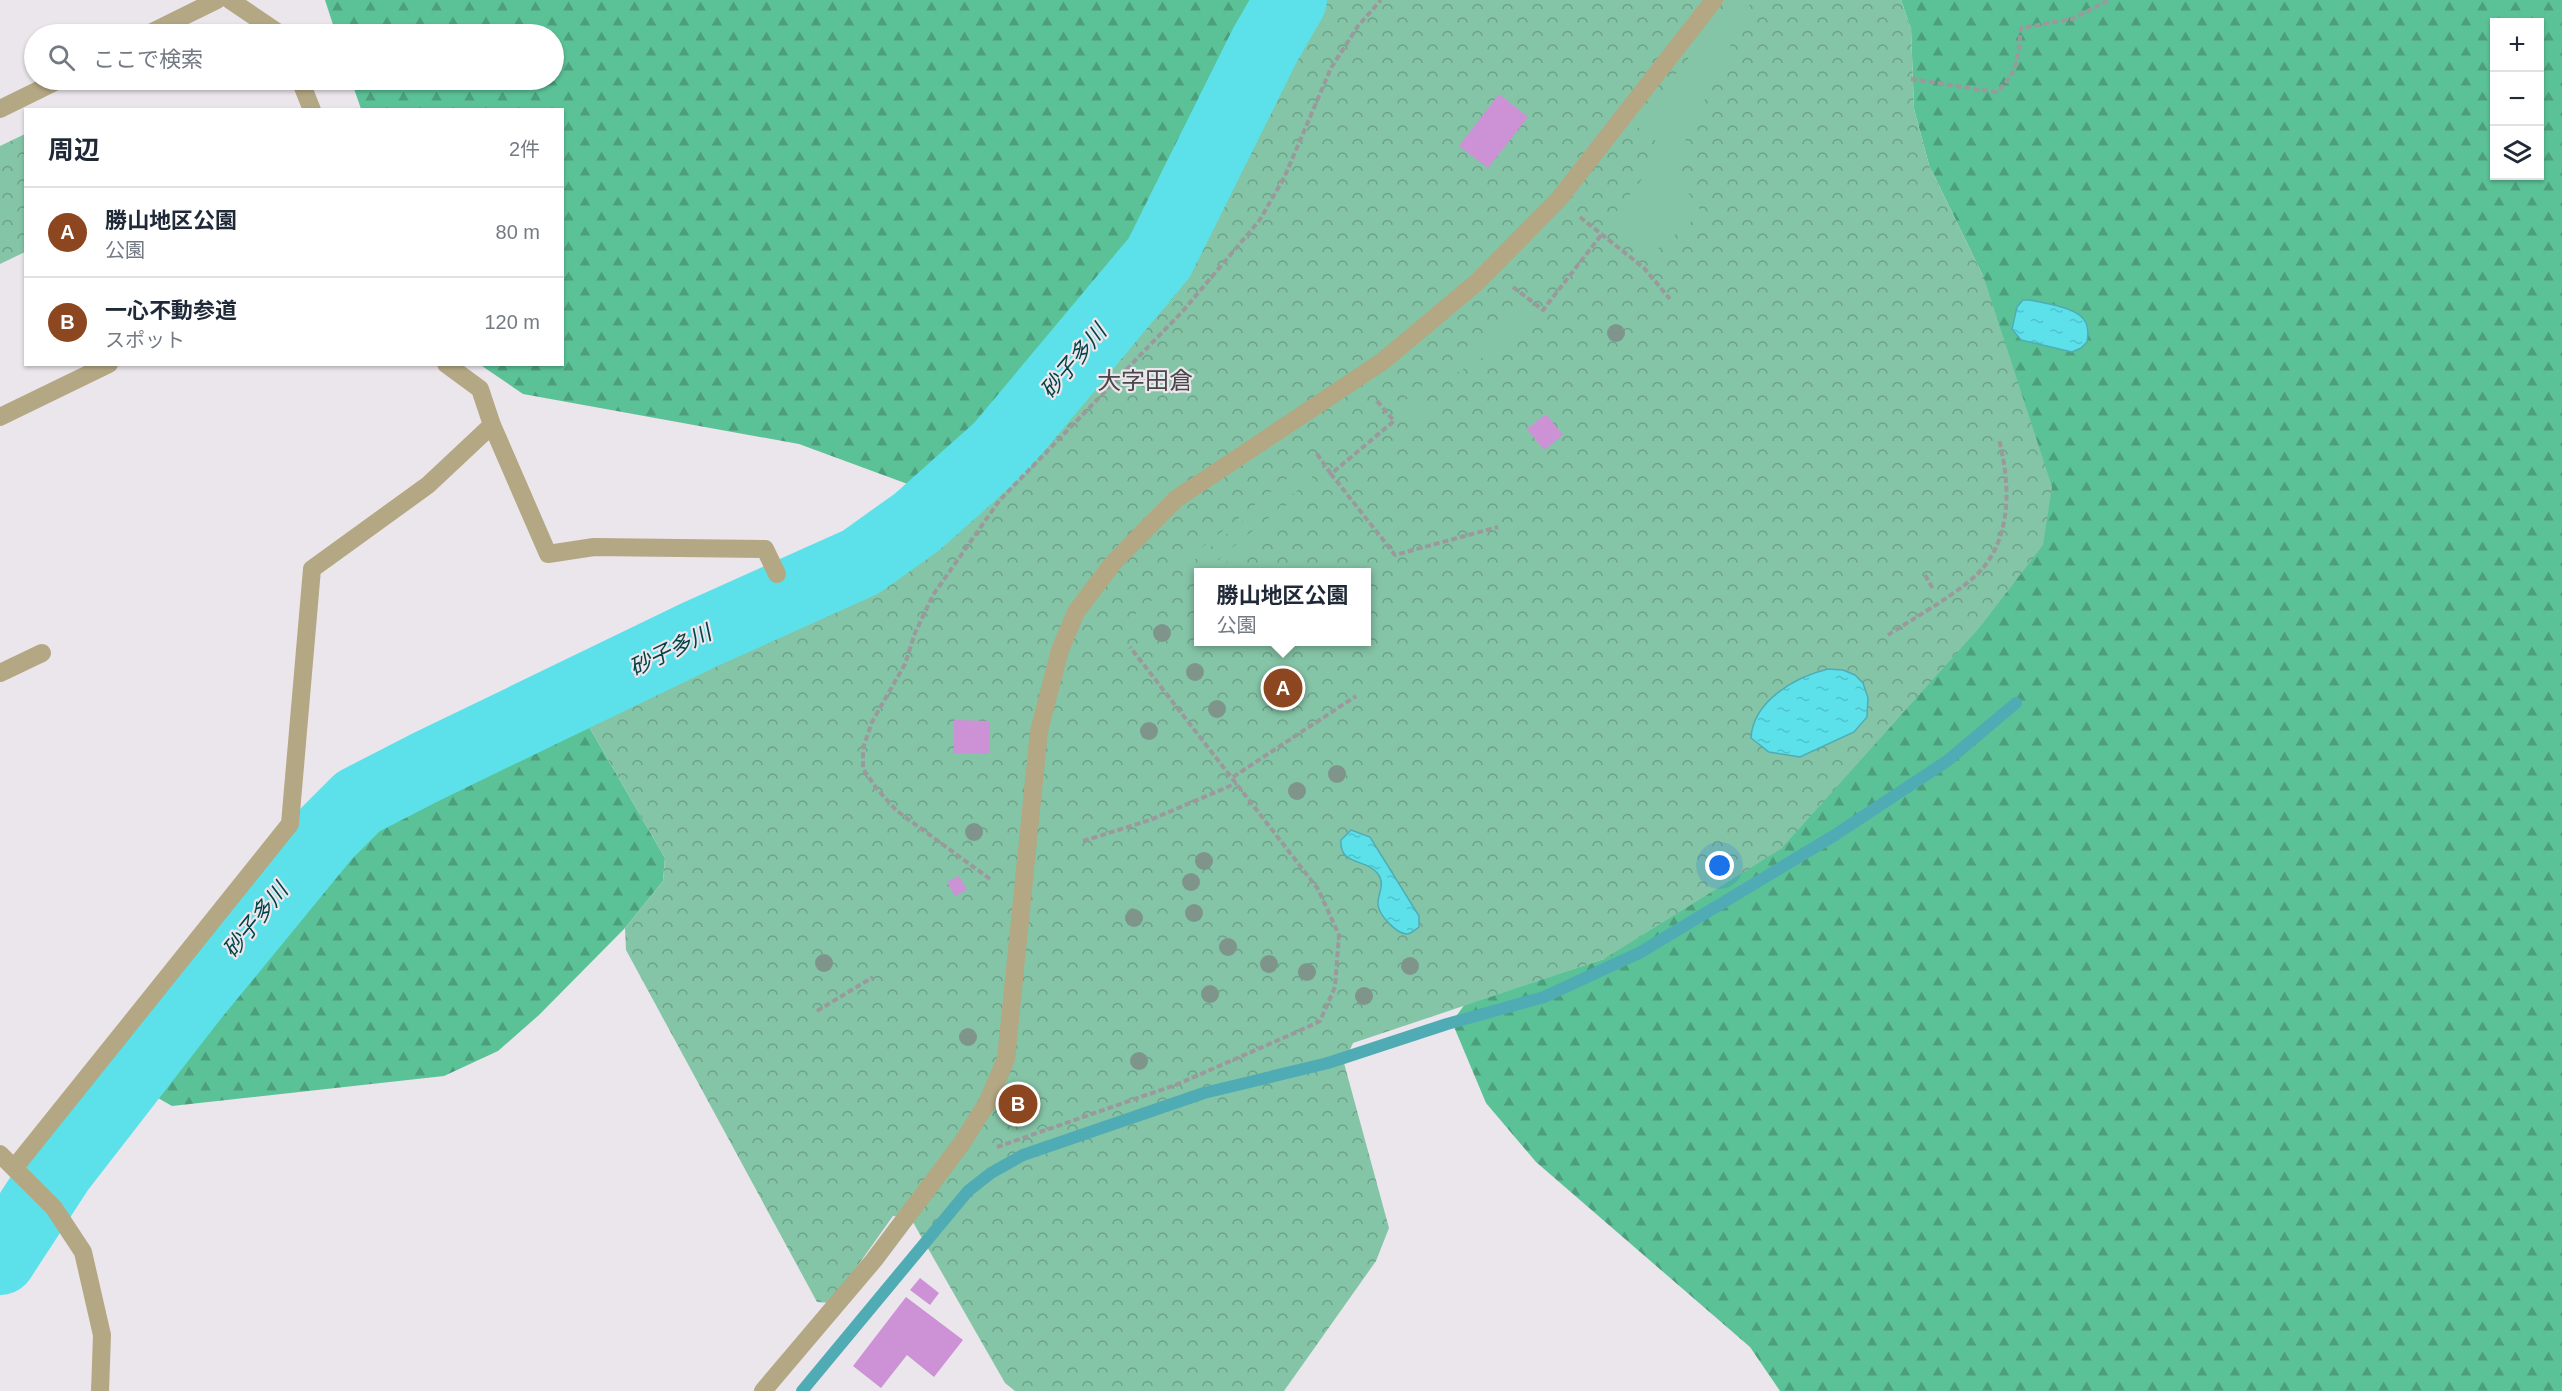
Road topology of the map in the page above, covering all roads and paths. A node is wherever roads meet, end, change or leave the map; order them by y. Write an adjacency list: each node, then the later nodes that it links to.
1 (217, 0): 6 (street)
2 (230, 0): 7 (street)
3 (1381, 0): 37 (path)
4 (1713, 0): 44 (street)
5 (2109, 0): 8 (path)
6 (168, 24)
7 (265, 24)
8 (1911, 79)
9 (39, 90): 12 (street)
10 (304, 90): 11 (street)
11 (311, 108)
12 (0, 109)
13 (1578, 215): 14 (path)
14 (1602, 234): 15 (path); 16 (path)
15 (1504, 293)
16 (1670, 300)
17 (105, 366): 20 (street)
18 (449, 366): 21 (street)
19 (1386, 394): 24 (path)
20 (0, 417)
21 (492, 425): 26 (street); 42 (street)
22 (1999, 440): 29 (path)
23 (1317, 454): 24 (path)
24 (1331, 474): 25 (path)
25 (1498, 527)
26 (777, 574)
27 (1925, 575): 28 (path)
28 (1933, 589)
29 (1888, 635)
30 (1130, 647): 34 (path)
31 (42, 653): 32 (street)
32 (0, 673)
33 (1356, 696): 34 (path)
34 (1233, 777): 35 (path)
35 (1236, 783): 36 (path); 40 (path)
36 (1083, 841)
37 (990, 879)
38 (873, 977): 39 (path)
39 (817, 1011)
40 (997, 1147)
41 (0, 1154): 42 (street)
42 (19, 1172): 43 (street)
43 (100, 1391)
44 (763, 1391)

